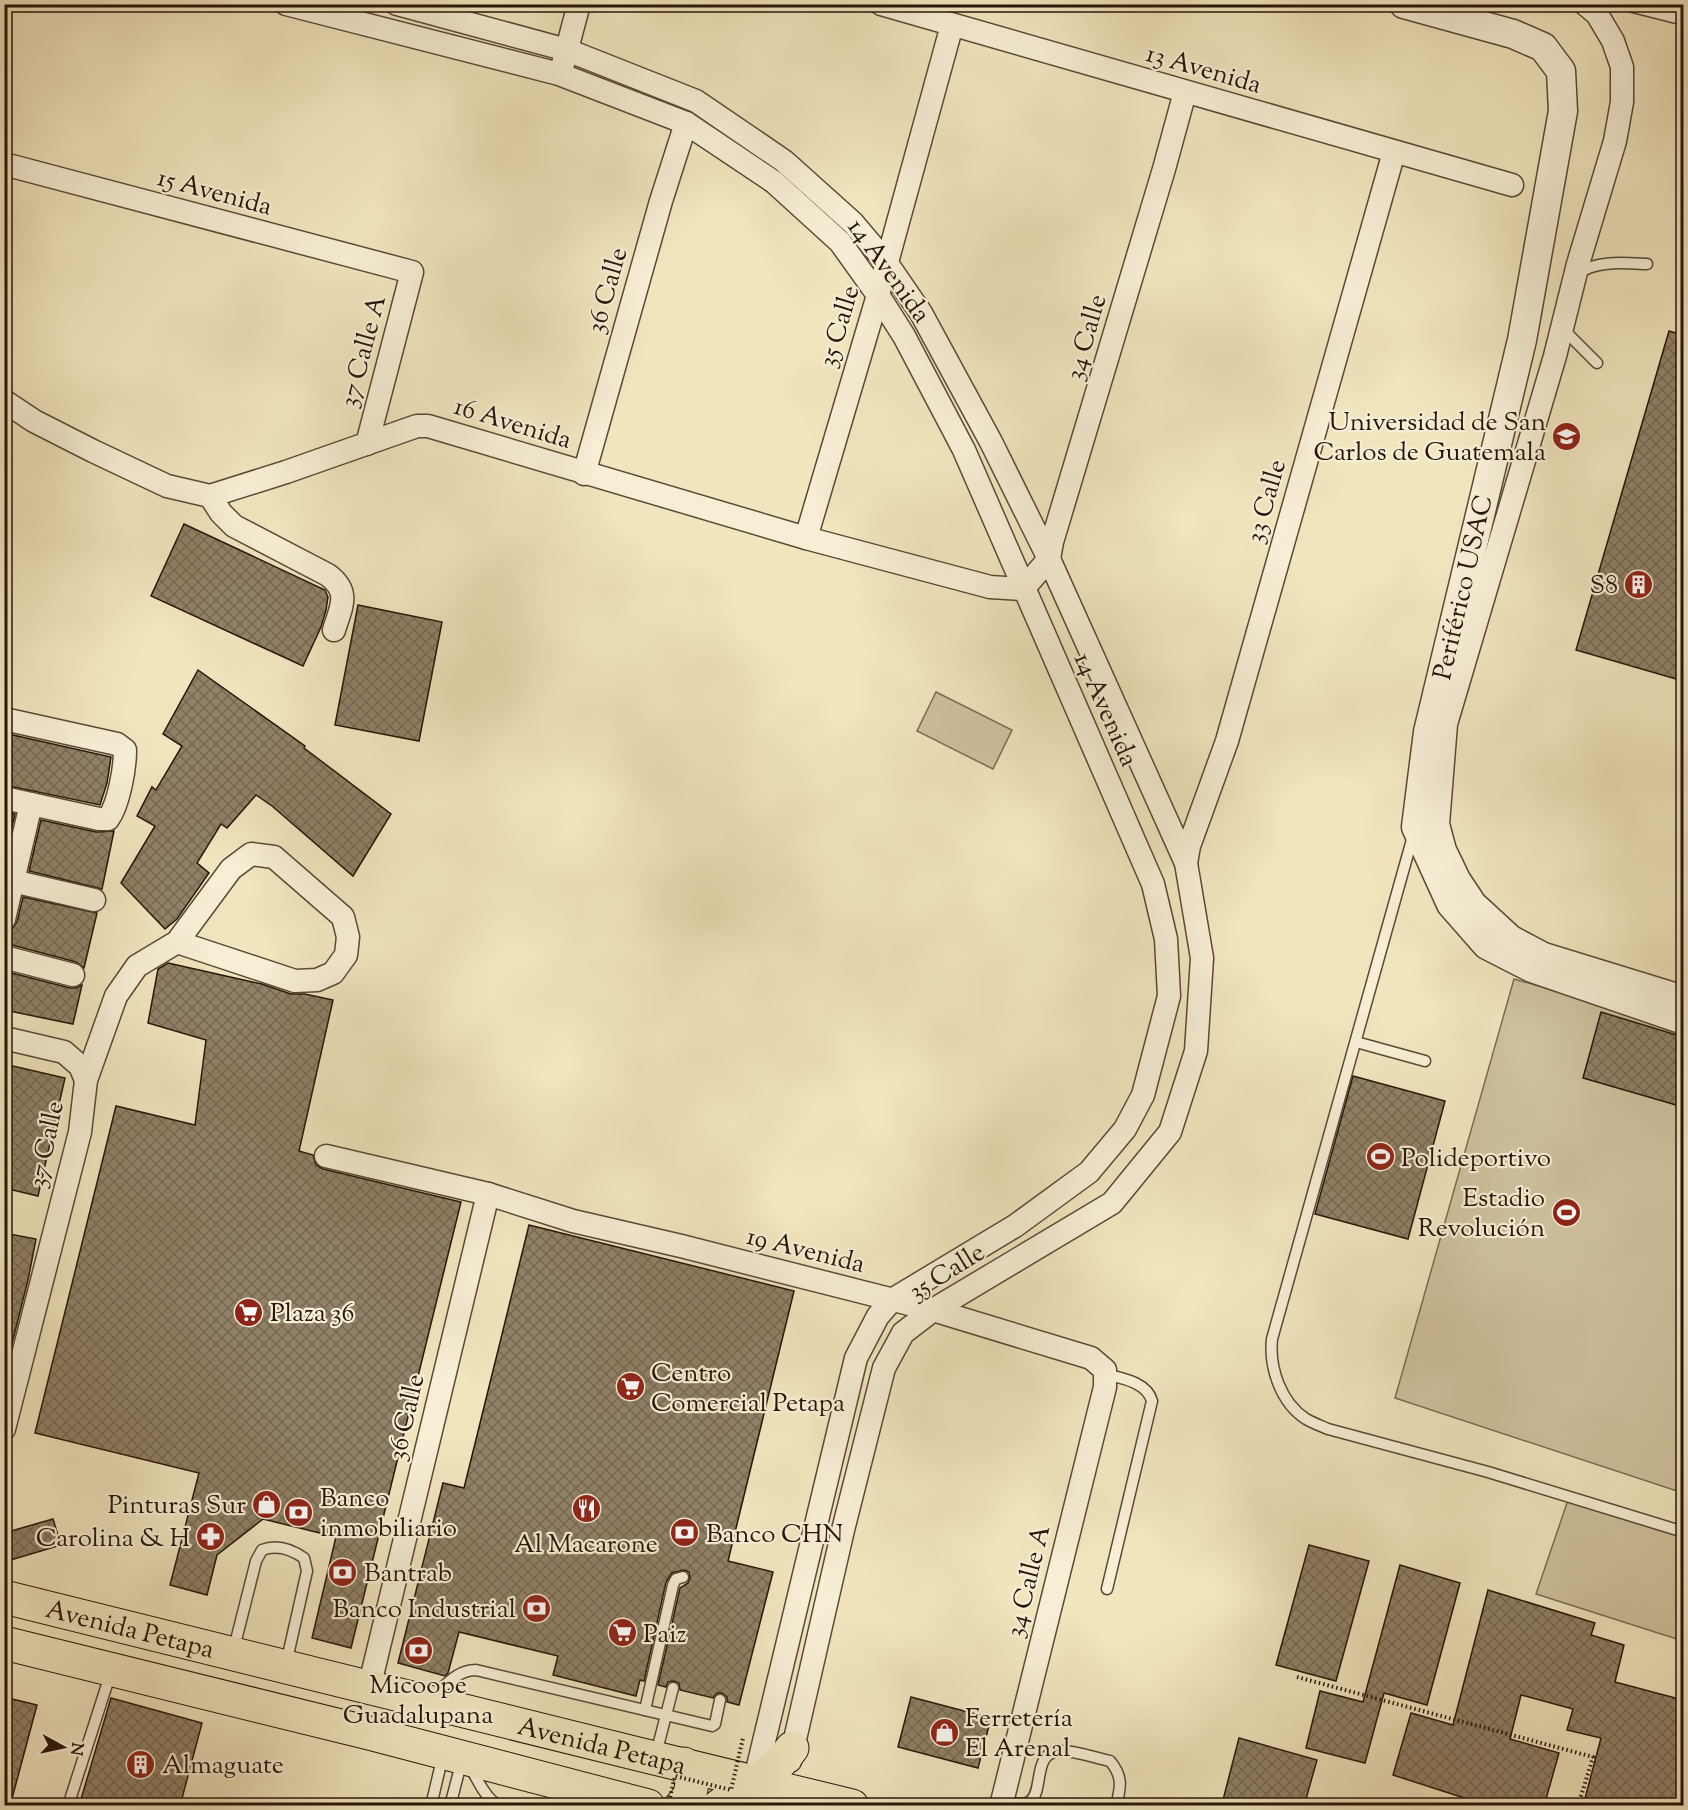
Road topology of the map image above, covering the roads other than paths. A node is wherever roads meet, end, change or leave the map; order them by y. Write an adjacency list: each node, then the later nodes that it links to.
1 (286, 4): 11 (street, 14 Avenida)
2 (398, 4): 10 (street, 14 Avenida)
3 (579, 4): 10 (street)
4 (881, 4): 9 (street, 13 Avenida)
5 (1404, 4): 35 (street, Periférico USAC)
6 (1585, 4): 20 (street, Periférico USAC)
7 (1621, 4): 8 (lane)
8 (1683, 20)
9 (952, 25): 12 (street, 13 Avenida); 17 (street, 35 Calle)
10 (567, 50): 11 (street); 17 (street, 14 Avenida)
11 (560, 74): 13 (street, 14 Avenida)
12 (1185, 92): 14 (street, 13 Avenida); 29 (street, 34 Calle)
13 (686, 123): 21 (street, 14 Avenida); 26 (street, 36 Calle)
14 (1394, 152): 16 (street, 13 Avenida); 36 (street, 33 Calle)
15 (4, 164): 19 (street, 15 Avenida)
16 (1512, 185)
17 (886, 262): 21 (street, 35 Calle); 29 (street, 14 Avenida)
18 (1647, 264): 20 (lane)
19 (412, 272): 25 (street, 37 Calle A)
20 (1575, 276): 22 (street, Periférico USAC)
21 (878, 294): 28 (street, 35 Calle); 30 (street, 14 Avenida)
22 (1562, 328): 23 (lane); 44 (street, Periférico USAC)
23 (1597, 363)
24 (4, 401): 27 (street)
25 (367, 444): 26 (street, 16 Avenida); 27 (street, 16 Avenida)
26 (584, 474): 28 (street, 16 Avenida)
27 (210, 496): 31 (street)
28 (806, 538): 30 (street, 16 Avenida)
29 (1049, 559): 30 (street, 34 Calle); 36 (street, 14 Avenida)
30 (1023, 589): 38 (street, 14 Avenida)
31 (334, 630)
32 (4, 719): 34 (street)
33 (4, 798): 34 (street)
34 (31, 804): 37 (street)
35 (1416, 827): 45 (street); 47 (lane)
36 (1186, 863): 53 (street, 35 Calle)
37 (9, 880): 39 (street); 40 (street)
38 (1153, 884): 52 (street, 35 Calle)
39 (94, 900)
40 (4, 919)
41 (177, 942): 41 (street); 49 (street, 37 Calle)
42 (4, 957): 43 (street)
43 (73, 975)
44 (1683, 997)
45 (1683, 1020)
46 (4, 1038): 49 (street)
47 (1356, 1042): 48 (lane); 56 (lane)
48 (1425, 1061)
49 (86, 1080): 55 (street, 37 Calle)
50 (326, 1156): 51 (street, 19 Avenida)
51 (488, 1194): 52 (street, 19 Avenida); 65 (street, 36 Calle)
52 (892, 1300): 53 (street, 19 Avenida); 74 (street, 35 Calle)
53 (933, 1310): 54 (street, 19 Avenida); 71 (street, 35 Calle)
54 (1105, 1372): 58 (lane); 75 (street, 34 Calle A)
55 (4, 1429)
56 (1683, 1532)
57 (683, 1577): 69 (lane)
58 (1107, 1589)
59 (4, 1597): 60 (main road, Avenida Petapa)
60 (160, 1636): 62 (main road, Avenida Petapa); 64 (main road)
61 (4, 1643): 64 (main road, Avenida Petapa)
62 (232, 1653): 63 (main road, Avenida Petapa); 63 (lane)
63 (286, 1667): 65 (main road, Avenida Petapa)
64 (112, 1668): 72 (main road, Avenida Petapa); 78 (lane)
65 (369, 1688): 68 (main road, Avenida Petapa)
66 (673, 1688): 70 (lane)
67 (720, 1700): 70 (lane)
68 (428, 1702): 69 (lane); 73 (main road, Avenida Petapa)
69 (645, 1710): 70 (lane)
70 (666, 1715): 73 (lane)
71 (792, 1748): 74 (main road)
72 (457, 1756): 76 (main road, Avenida Petapa); 79 (lane); 80 (lane); 81 (lane)
73 (670, 1760): 74 (main road, Avenida Petapa); 82 (main road)
74 (770, 1792): 83 (main road); 84 (main road, Avenida Petapa)
75 (1001, 1803): 77 (lane)
76 (637, 1804)
77 (1031, 1804): 85 (lane)
78 (69, 1806)
79 (431, 1806)
80 (450, 1806)
81 (499, 1806)
82 (681, 1806)
83 (719, 1806)
84 (852, 1806)
85 (1116, 1806)

